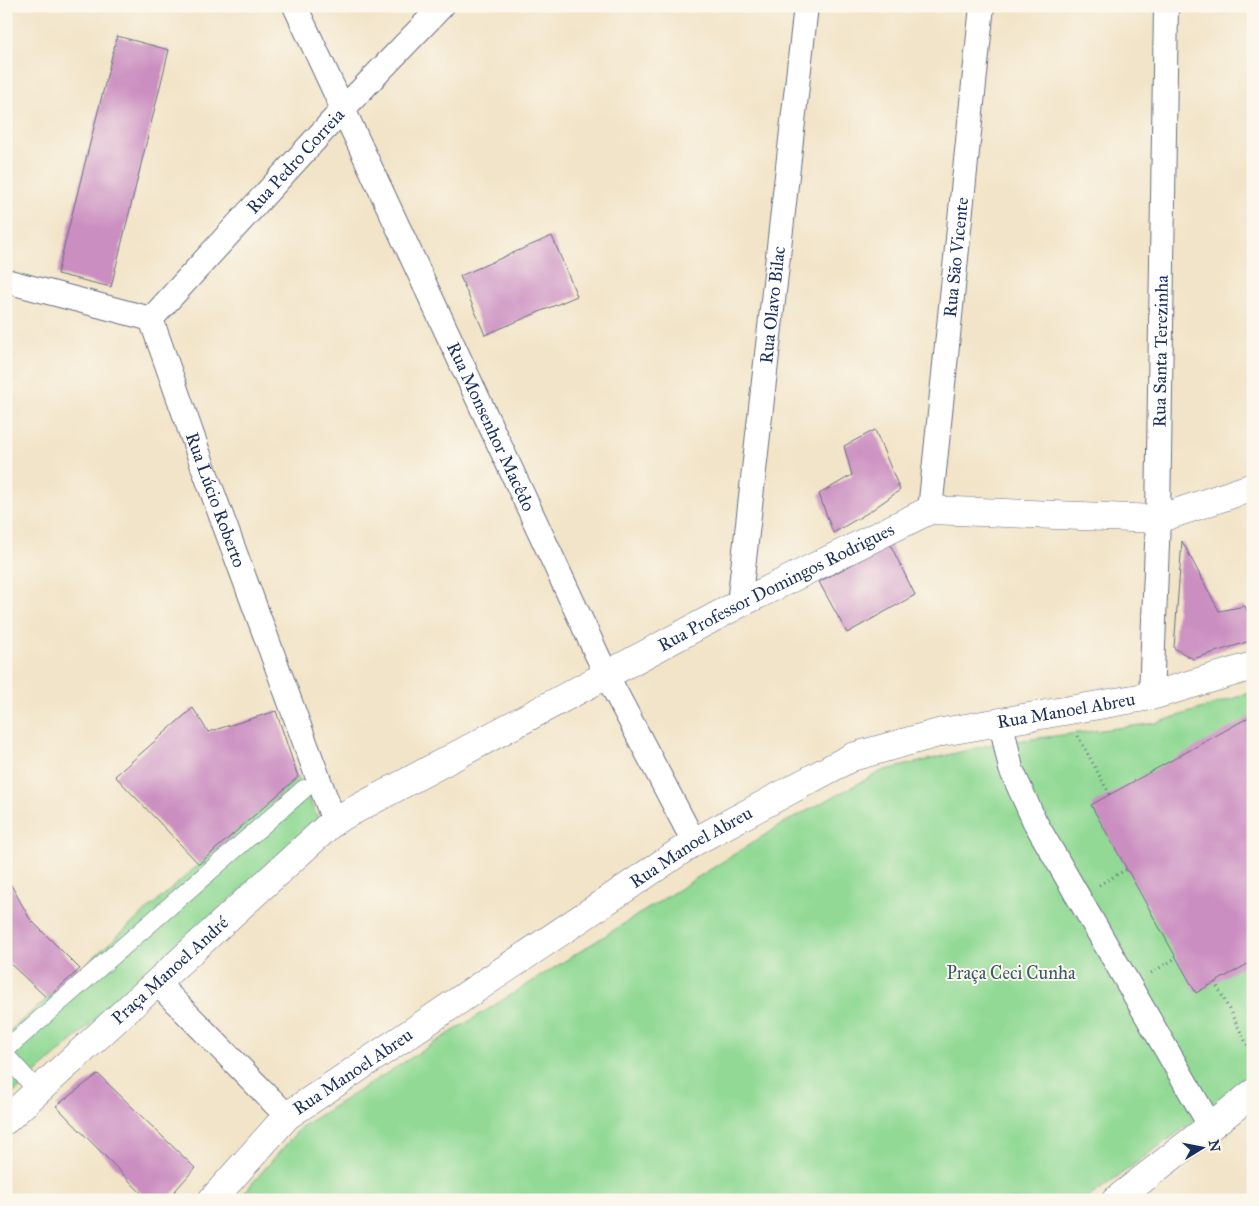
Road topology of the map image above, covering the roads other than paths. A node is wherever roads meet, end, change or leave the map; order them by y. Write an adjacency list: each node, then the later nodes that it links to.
1 (296, 6): 6 (street, Rua Monsenhor Macêdo)
2 (442, 6): 6 (street, Rua Pedro Correia)
3 (806, 6): 12 (street, Rua Olavo Bilac)
4 (982, 6): 10 (street, Rua São Vicente)
5 (1166, 6): 11 (street, Rua Santa Terezinha)
6 (344, 108): 8 (street, Rua Pedro Correia); 14 (street, Rua Monsenhor Macêdo)
7 (6, 281): 8 (street)
8 (152, 319): 18 (street, Rua Lúcio Roberto)
9 (1253, 487): 11 (street, Rua Professor Domingos Rodrigues)
10 (930, 510): 11 (street, Rua Professor Domingos Rodrigues); 12 (street, Rua Professor Domingos Rodrigues)
11 (1158, 519): 15 (street, Rua Santa Terezinha)
12 (739, 604): 14 (street, Rua Professor Domingos Rodrigues)
13 (1253, 666): 15 (street, Rua Manoel Abreu)
14 (607, 676): 18 (street, Rua Professor Domingos Rodrigues); 19 (street, Rua Monsenhor Macêdo)
15 (1151, 696): 16 (street, Rua Manoel Abreu)
16 (1002, 722): 19 (street, Rua Manoel Abreu); 27 (street)
17 (304, 789): 21 (street)
18 (334, 821): 20 (street, Praça Manoel André)
19 (694, 842): 25 (street, Rua Manoel Abreu)
20 (158, 984): 23 (street, Praça Manoel André); 25 (street)
21 (6, 1049)
22 (6, 1056): 23 (street)
23 (37, 1090): 26 (street, Praça Manoel André)
24 (1253, 1094): 27 (street)
25 (287, 1116): 28 (street, Rua Manoel Abreu)
26 (6, 1120)
27 (1211, 1127): 29 (street)
28 (212, 1200)
29 (1116, 1200)

